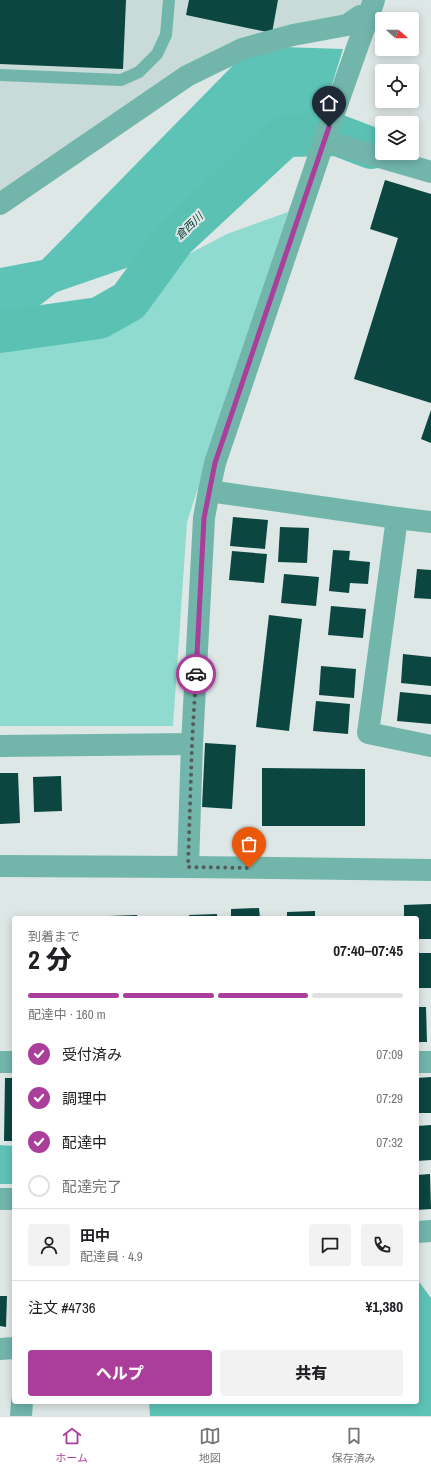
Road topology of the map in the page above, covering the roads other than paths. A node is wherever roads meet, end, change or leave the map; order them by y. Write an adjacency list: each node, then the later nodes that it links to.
1 (168, 0): 3 (lane)
2 (372, 8): 4 (street); 6 (street)
3 (0, 75)
4 (324, 141): 5 (street); 7 (street)
5 (431, 172)
6 (0, 204)
7 (209, 491): 8 (street); 10 (street)
8 (397, 518): 9 (street); 12 (street)
9 (431, 522)
10 (192, 744): 11 (street); 14 (street)
11 (0, 746)
12 (431, 746)
13 (0, 866): 14 (street)
14 (188, 867): 15 (street)
15 (431, 870)
16 (0, 1062): 17 (street)
17 (12, 1062)
18 (419, 1062): 19 (street)
19 (431, 1062)
20 (12, 1198): 21 (street)
21 (0, 1199)
22 (431, 1231): 23 (street)
23 (419, 1232)
24 (0, 1348): 25 (street)
25 (12, 1348)
26 (22, 1404): 27 (street)
27 (21, 1416)

